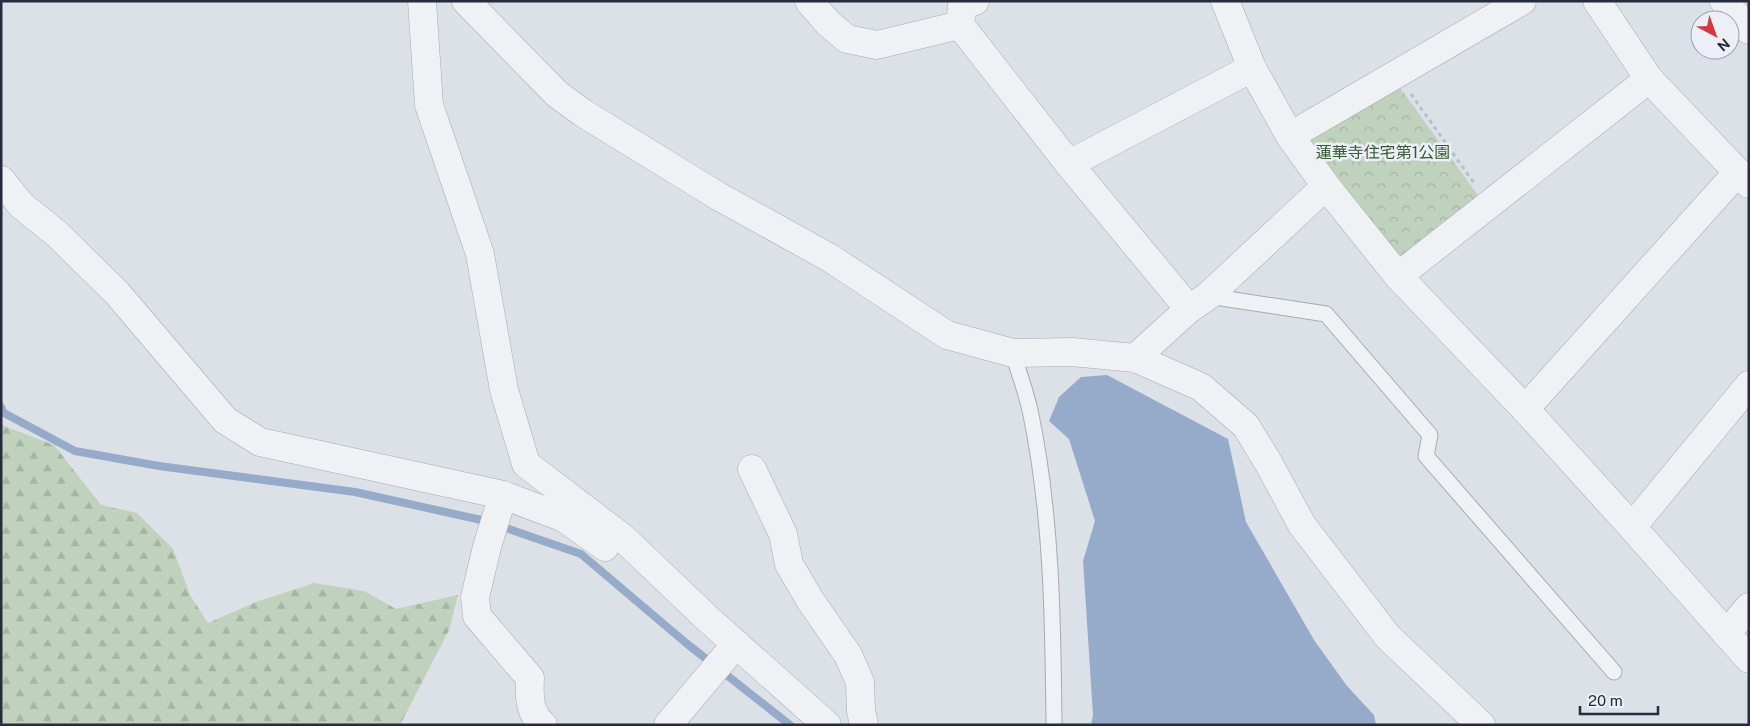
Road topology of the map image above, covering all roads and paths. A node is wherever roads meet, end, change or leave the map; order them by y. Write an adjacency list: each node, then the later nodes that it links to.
1 (422, 1): 30 (street)
2 (466, 1): 22 (street)
3 (809, 1): 9 (street)
4 (975, 1): 9 (street)
5 (1224, 1): 11 (street)
6 (1522, 1): 12 (street)
7 (1597, 1): 13 (street)
8 (1724, 1): 10 (street)
9 (960, 25): 15 (street)
10 (1749, 30)
11 (1252, 68): 14 (street); 15 (street)
12 (1397, 74): 14 (street); 19 (path)
13 (1649, 80): 16 (street); 19 (street)
14 (1290, 136): 18 (street)
15 (1069, 164): 21 (street)
16 (1743, 178): 25 (street)
17 (1, 180): 27 (street)
18 (1326, 186): 20 (street); 21 (street)
19 (1489, 204): 20 (street)
20 (1398, 276): 25 (street)
21 (1198, 302): 23 (street); 34 (lane)
22 (1013, 353): 23 (street); 39 (lane)
23 (1135, 358): 40 (street)
24 (1749, 385): 28 (street)
25 (1525, 409): 28 (street)
26 (752, 469): 38 (street)
27 (503, 495): 30 (street); 35 (street)
28 (1632, 527): 31 (street)
29 (1749, 607): 31 (street)
30 (708, 619): 32 (street)
31 (1726, 634): 33 (street)
32 (736, 644): 36 (street); 37 (street)
33 (1749, 660)
34 (1614, 672)
35 (538, 723)
36 (822, 723)
37 (668, 725)
38 (864, 725)
39 (1054, 725)
40 (1481, 725)

